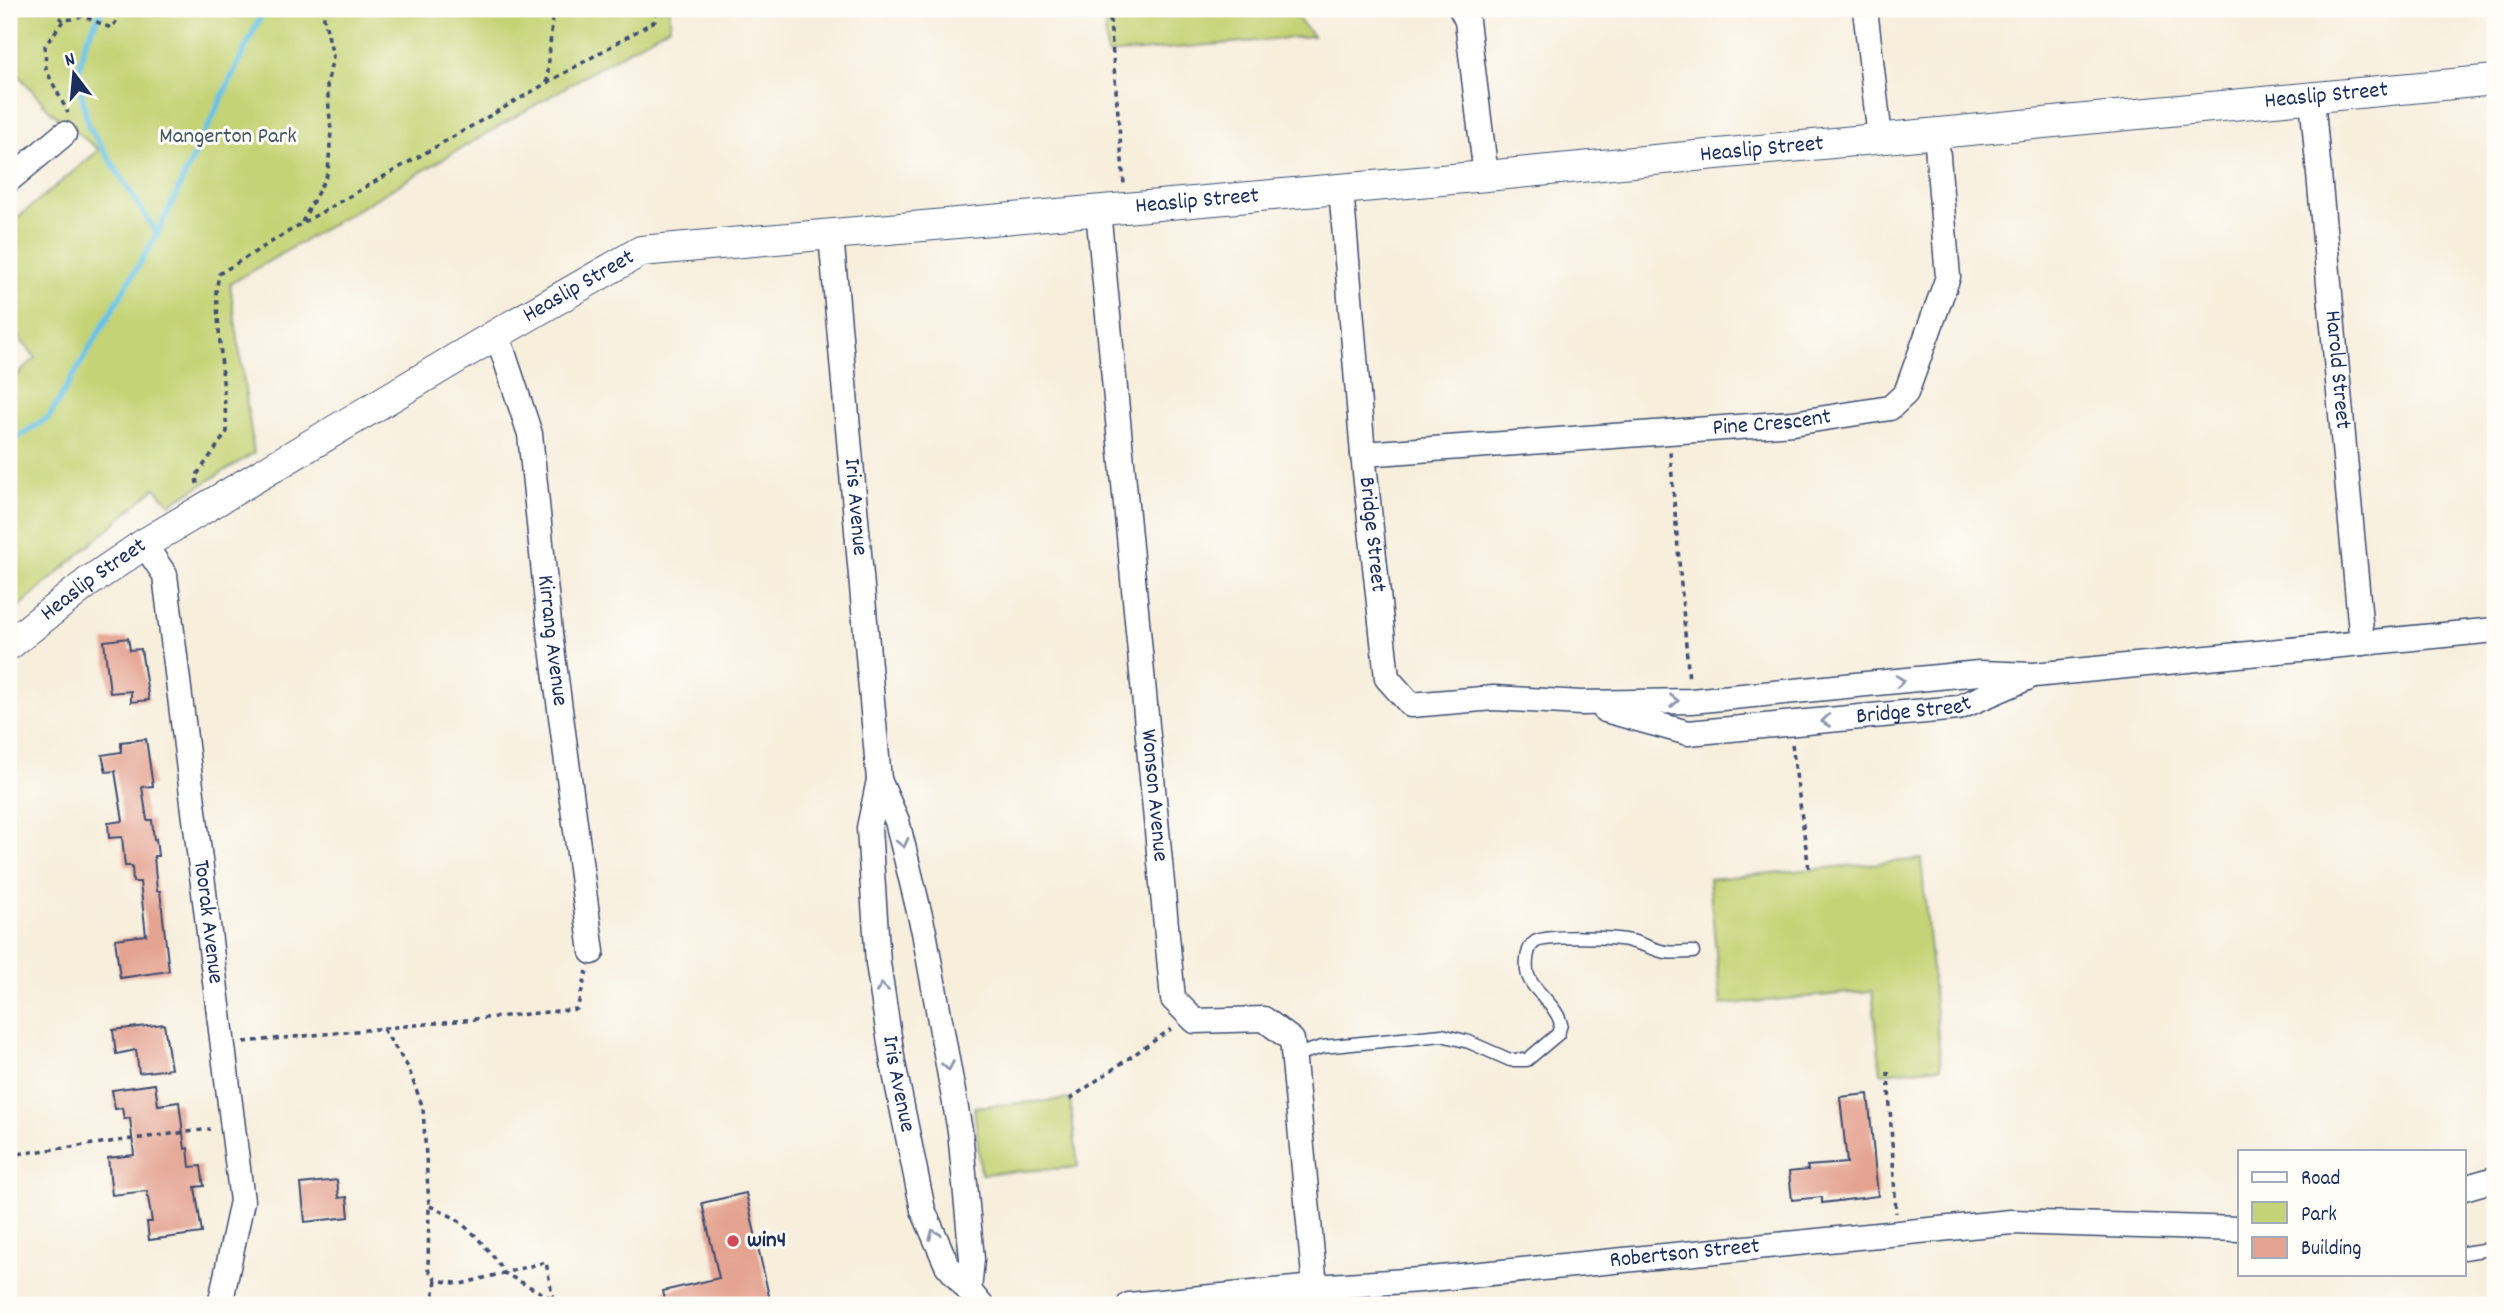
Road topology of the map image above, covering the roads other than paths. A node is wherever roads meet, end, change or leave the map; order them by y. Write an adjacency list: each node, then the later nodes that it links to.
1 (1461, 9): 8 (street)
2 (1865, 9): 7 (street)
3 (2495, 80): 4 (street, Heaslip Street)
4 (2312, 98): 5 (street, Heaslip Street); 17 (street, Harold Street)
5 (1936, 133): 7 (street, Heaslip Street); 14 (street, Pine Crescent)
6 (64, 134): 9 (street)
7 (1880, 138): 8 (street, Heaslip Street)
8 (1486, 176): 10 (street, Heaslip Street)
9 (9, 180)
10 (1341, 188): 11 (street, Heaslip Street); 14 (street, Bridge Street)
11 (1112, 209): 12 (street, Heaslip Street); 24 (street, Wonson Avenue)
12 (831, 235): 13 (street, Heaslip Street); 21 (street, Iris Avenue)
13 (497, 334): 15 (street, Heaslip Street); 22 (street, Kirrang Avenue)
14 (1363, 454): 20 (street, Bridge Street)
15 (144, 544): 18 (street, Heaslip Street); 32 (street, Toorak Avenue)
16 (2495, 631): 17 (street, Bridge Street)
17 (2362, 643): 19 (street, Bridge Street)
18 (9, 645)
19 (2034, 675): 20 (street, Bridge Street, one-way to 19); 20 (street, Bridge Street, one-way to 20)
20 (1581, 703)
21 (879, 779): 31 (street, Iris Avenue, one-way to 31); 31 (street, Iris Avenue, one-way to 21)
22 (592, 952)
23 (1693, 952): 24 (lane)
24 (1293, 1056): 30 (street)
25 (2495, 1179): 26 (street)
26 (2466, 1187)
27 (2238, 1229): 30 (street, Robertson Street)
28 (2495, 1248): 29 (lane)
29 (2466, 1253)
30 (1315, 1287): 33 (street, Robertson Street)
31 (975, 1298)
32 (220, 1305)
33 (1129, 1305)

